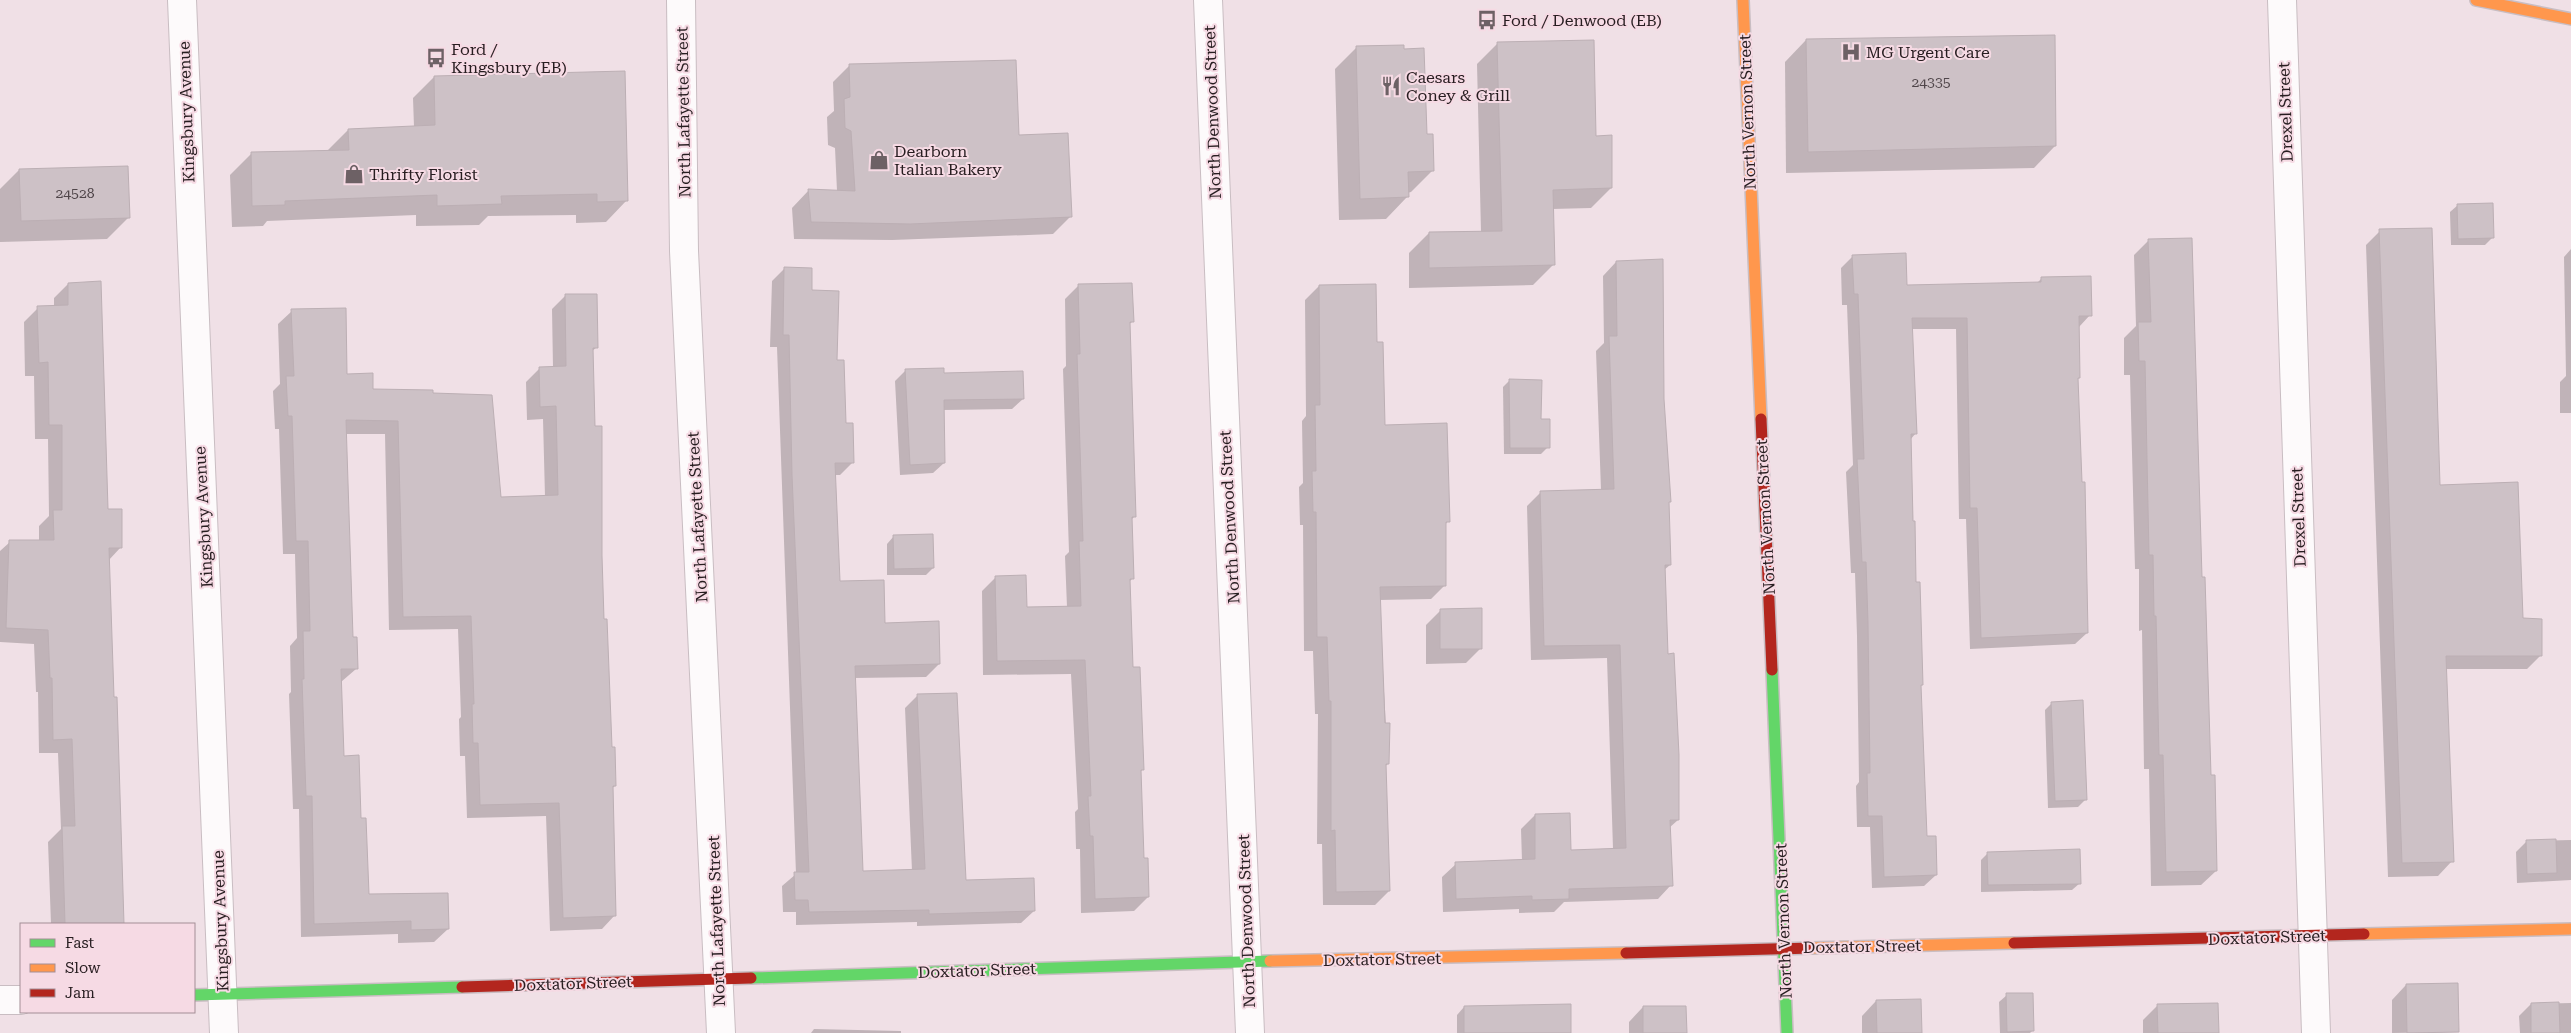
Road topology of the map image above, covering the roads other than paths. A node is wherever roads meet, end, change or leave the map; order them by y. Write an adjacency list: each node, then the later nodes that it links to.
1 (182, 0): 13 (street, Kingsbury Avenue)
2 (681, 0): 12 (street, North Lafayette Street)
3 (1208, 0): 11 (street, North Denwood Street)
4 (1743, 0): 10 (street, North Vernon Street)
5 (2282, 0): 9 (street, Drexel Street)
6 (2476, 0): 7 (street)
7 (2571, 19)
8 (2571, 929): 9 (street, Doxtator Street)
9 (2313, 934): 10 (street, Doxtator Street); 21 (street, Drexel Street)
10 (1785, 948): 11 (street, Doxtator Street); 20 (street, North Vernon Street)
11 (1248, 962): 12 (street, Doxtator Street); 19 (street, North Denwood Street)
12 (719, 978): 13 (street, Doxtator Street); 18 (street, North Lafayette Street)
13 (223, 994): 14 (street, Doxtator Street); 17 (street, Kingsbury Avenue)
14 (195, 995)
15 (0, 1000): 16 (street)
16 (20, 1000)
17 (224, 1033)
18 (721, 1033)
19 (1250, 1033)
20 (1787, 1033)
21 (2316, 1033)

